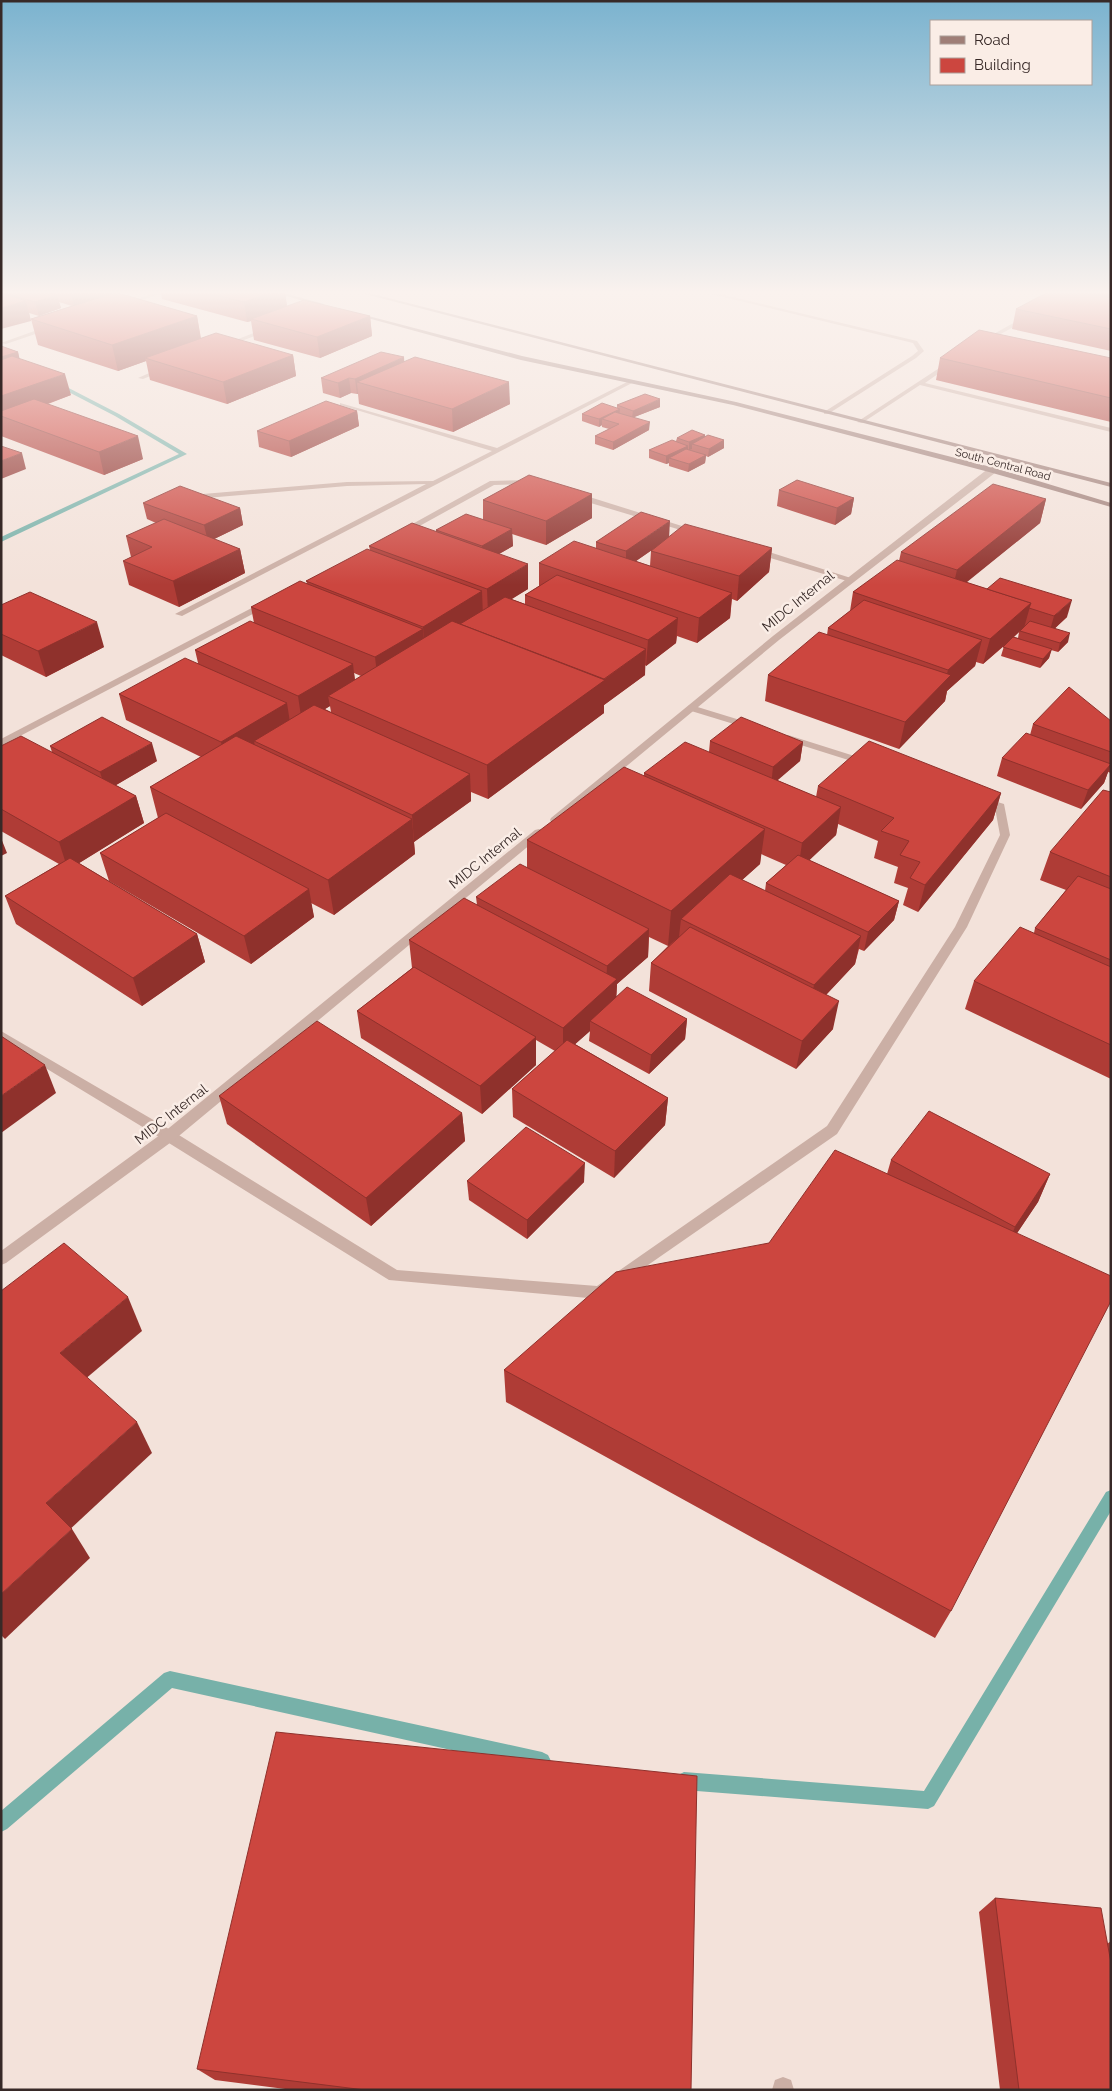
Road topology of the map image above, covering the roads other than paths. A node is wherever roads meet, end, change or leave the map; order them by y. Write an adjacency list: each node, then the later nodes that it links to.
1 (614, 391): 11 (street)
2 (671, 391): 13 (main road, South Central Road)
3 (740, 391): 8 (main road, South Central Road)
4 (861, 391): 8 (street)
5 (907, 391): 9 (street)
6 (949, 391): 10 (street)
7 (342, 404): 11 (street)
8 (826, 413): 9 (main road, South Central Road)
9 (860, 422): 12 (main road, South Central Road)
10 (1111, 430)
11 (496, 450): 14 (street)
12 (1009, 460): 13 (street, MIDC Internal); 16 (main road, South Central Road)
13 (992, 470): 19 (main road, South Central Road); 23 (street, MIDC Internal)
14 (433, 482): 18 (street); 25 (street)
15 (541, 484): 20 (street)
16 (1111, 486)
17 (569, 493): 21 (street)
18 (206, 496)
19 (1111, 505)
20 (396, 534)
21 (709, 536)
22 (747, 548): 23 (street)
23 (850, 580): 26 (street, MIDC Internal)
24 (274, 599): 27 (street)
25 (179, 614)
26 (691, 708): 28 (street); 31 (street, MIDC Internal)
27 (1, 743)
28 (878, 767)
29 (972, 797): 31 (street)
30 (1, 1035): 31 (street)
31 (169, 1136): 32 (street, MIDC Internal)
32 (1, 1259)

